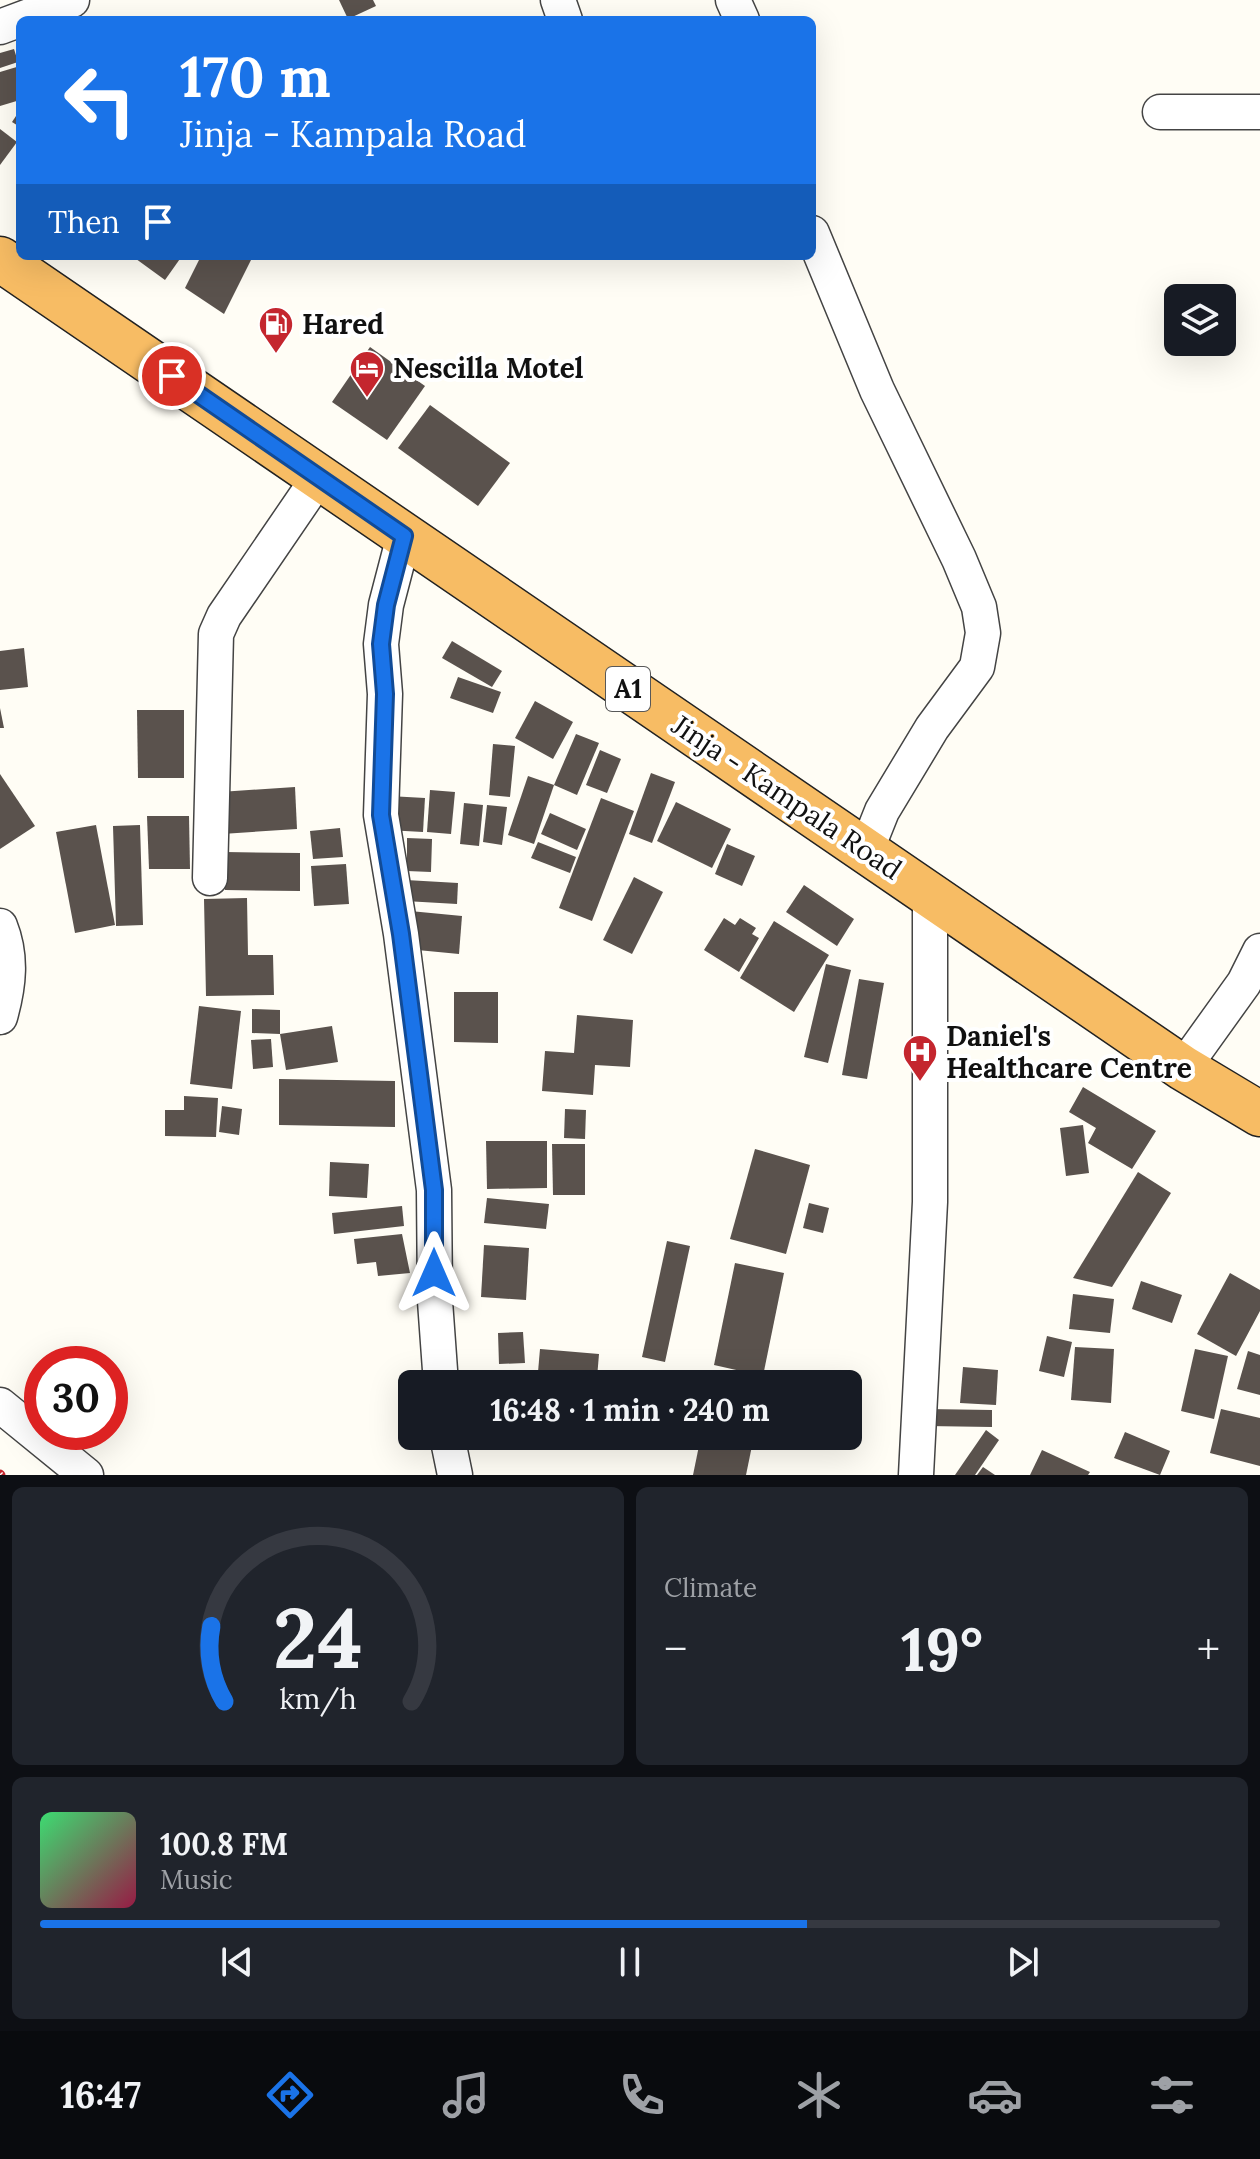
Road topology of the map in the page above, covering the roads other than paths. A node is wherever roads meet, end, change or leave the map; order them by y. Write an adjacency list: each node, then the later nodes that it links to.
1 (72, 0): 2 (street)
2 (29, 16)
3 (1160, 112): 4 (street)
4 (1260, 112)
5 (816, 243): 9 (street)
6 (0, 259): 7 (highway, Jinja - Kampala Road / A1)
7 (319, 477): 8 (highway, Jinja - Kampala Road / A1); 10 (street)
8 (404, 536): 9 (highway, Jinja - Kampala Road / A1); 17 (street)
9 (866, 851): 11 (highway, Jinja - Kampala Road / A1)
10 (210, 878)
11 (930, 896): 15 (highway, Jinja - Kampala Road / A1); 22 (street)
12 (0, 926): 14 (street)
13 (1260, 951): 15 (street)
14 (0, 1017)
15 (1183, 1068): 16 (highway, Jinja - Kampala Road / A1)
16 (1260, 1114)
17 (440, 1370)
18 (0, 1405): 20 (street)
19 (450, 1450): 21 (street)
20 (86, 1475)
21 (455, 1475)
22 (916, 1475)

